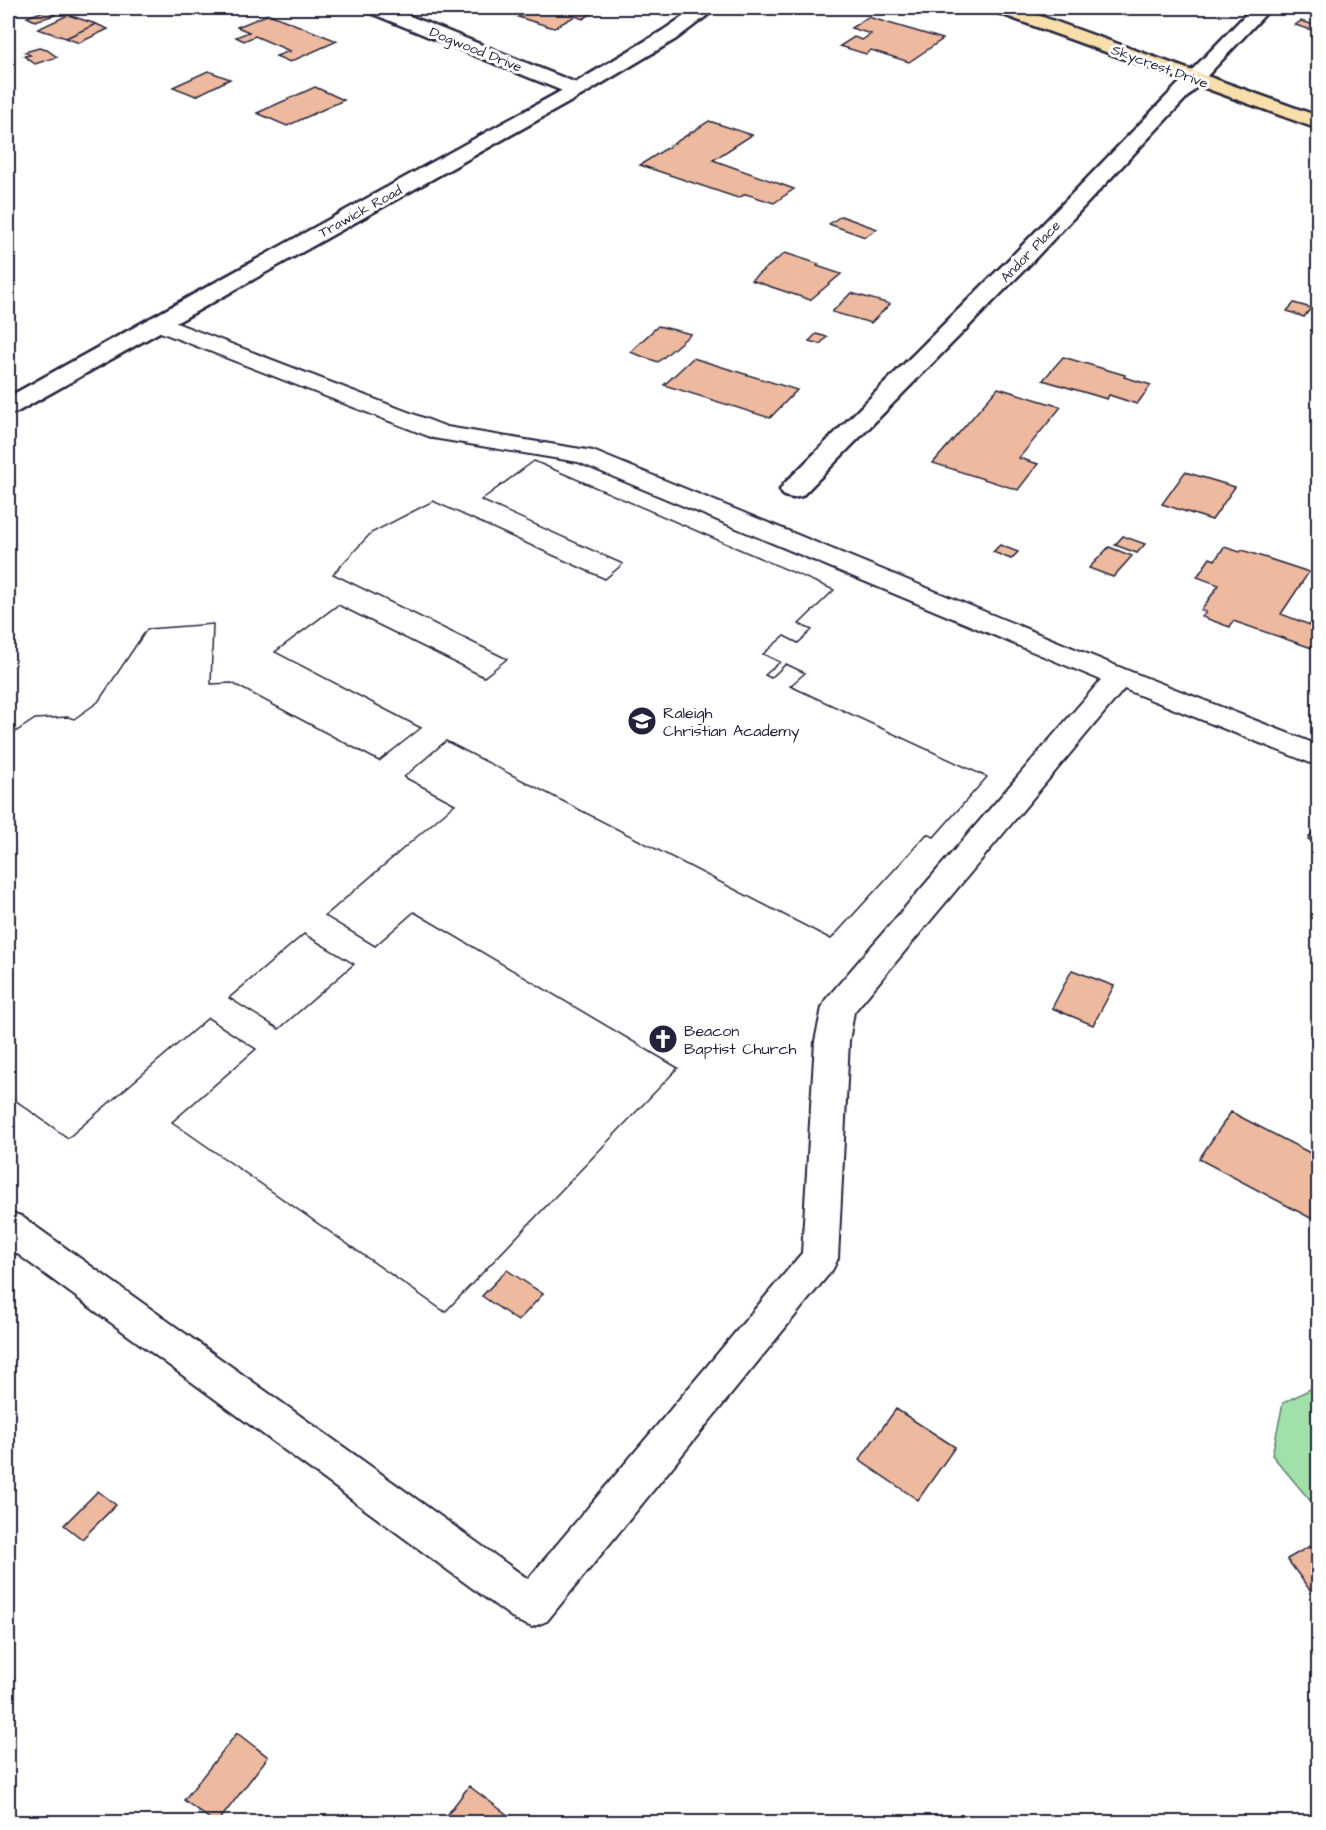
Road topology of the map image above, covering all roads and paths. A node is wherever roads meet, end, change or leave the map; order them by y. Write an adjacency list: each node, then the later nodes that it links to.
1 (375, 8): 6 (street, Dogwood Drive)
2 (708, 8): 6 (street, Trawick Road)
3 (1002, 8): 5 (main road, Skycrest Drive)
4 (1262, 8): 5 (street, Andor Place)
5 (1194, 79): 7 (main road, Skycrest Drive); 10 (street, Andor Place)
6 (577, 90): 8 (street, Trawick Road)
7 (1318, 123)
8 (158, 323): 9 (street, Trawick Road); 11 (lane)
9 (8, 407)
10 (793, 490)
11 (1119, 677): 12 (lane); 13 (lane)
12 (1318, 756)
13 (8, 1227)

